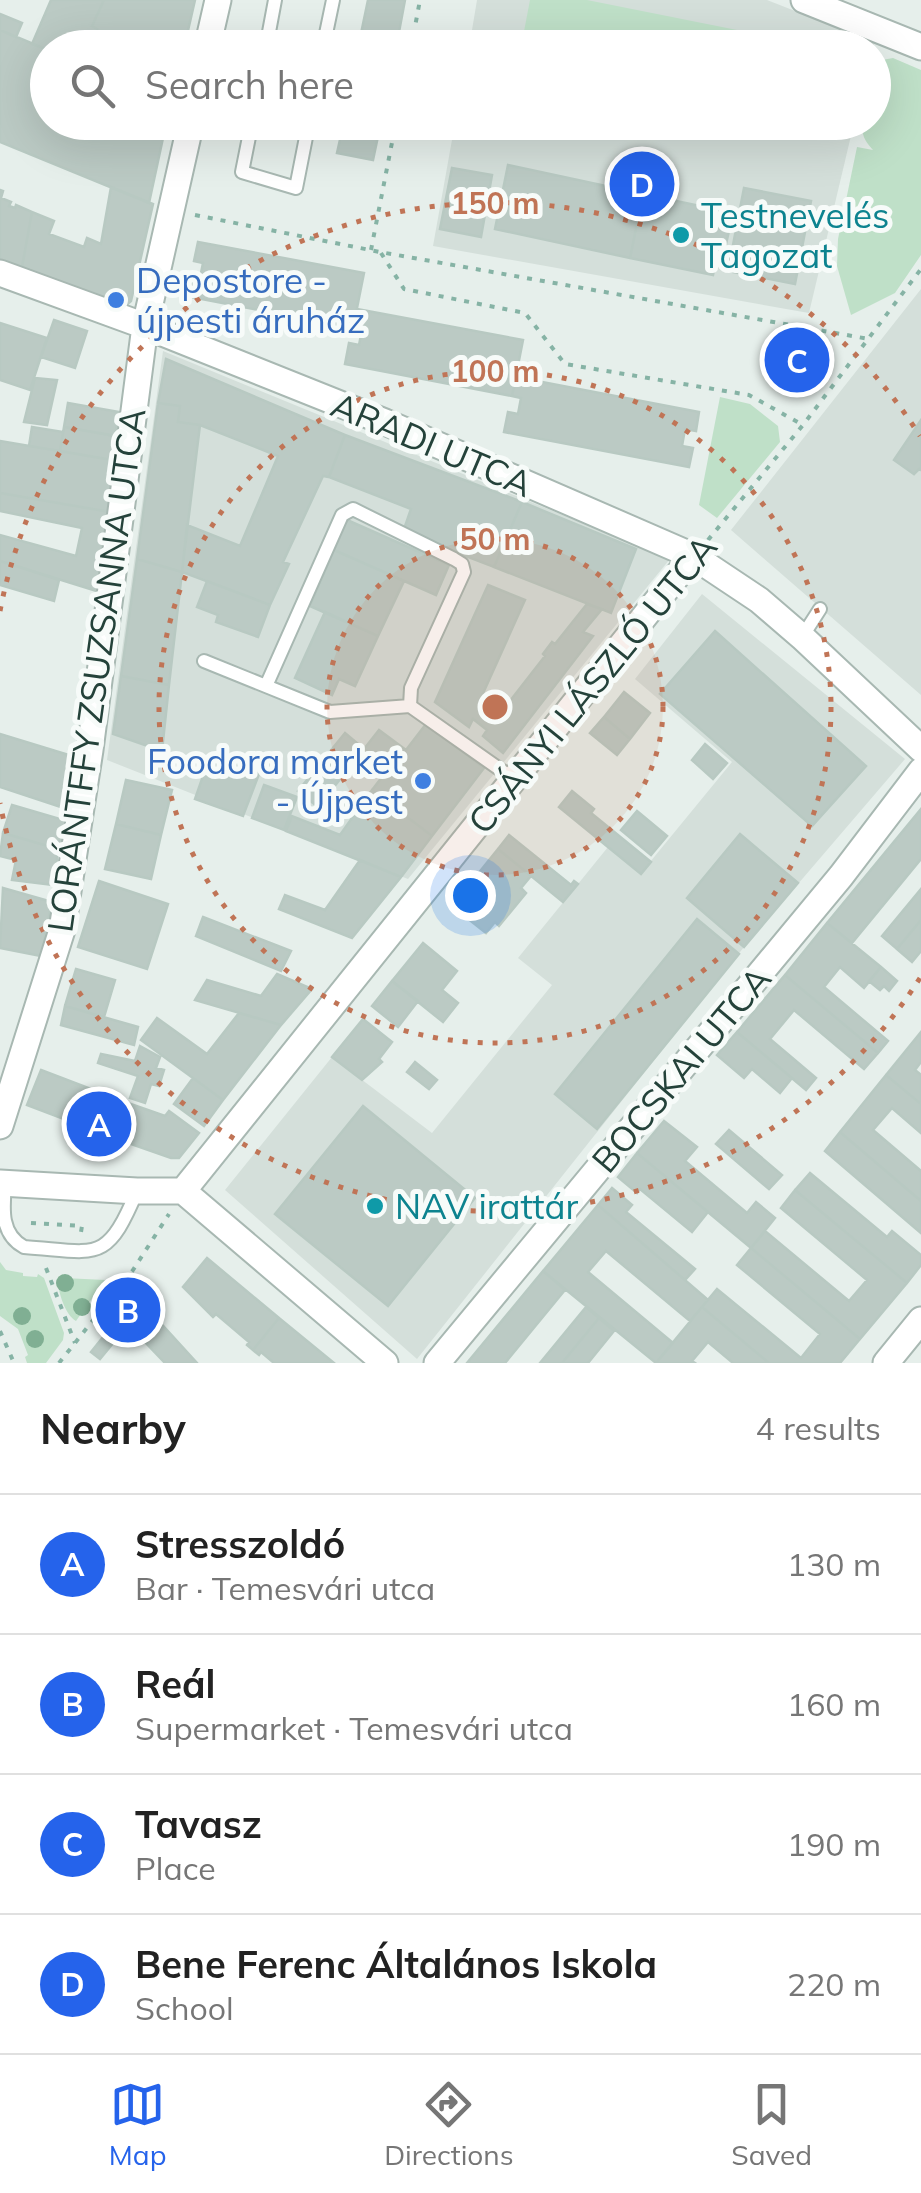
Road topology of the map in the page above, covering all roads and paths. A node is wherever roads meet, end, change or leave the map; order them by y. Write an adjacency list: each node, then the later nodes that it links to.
1 (218, 0): 6 (street)
2 (275, 0): 7 (lane)
3 (333, 0): 8 (lane)
4 (420, 0): 9 (path)
5 (804, 0): 10 (street)
6 (211, 30)
7 (269, 30)
8 (327, 30)
9 (414, 30)
10 (879, 30)
11 (891, 35): 12 (street)
12 (921, 47)
13 (188, 140): 17 (street, LORÁNTFFY ZSUZSANNA UTCA)
14 (248, 140): 15 (lane)
15 (305, 140)
16 (392, 140): 18 (path)
17 (173, 211): 18 (path); 22 (street, LORÁNTFFY ZSUZSANNA UTCA)
18 (371, 250): 19 (path)
19 (380, 252): 23 (path); 24 (path)
20 (921, 268): 23 (path, CSÁNYI LÁSZLÓ UTCA)
21 (0, 274): 22 (street, ARADI UTCA)
22 (145, 326): 25 (street, ARADI UTCA); 34 (street, LORÁNTFFY ZSUZSANNA UTCA)
23 (869, 339): 24 (path, CSÁNYI LÁSZLÓ UTCA)
24 (803, 425): 25 (path, CSÁNYI LÁSZLÓ UTCA)
25 (693, 556): 27 (street, ARADI UTCA); 33 (street, CSÁNYI LÁSZLÓ UTCA)
26 (820, 609): 27 (lane)
27 (802, 637): 31 (street, ARADI UTCA)
28 (204, 660): 29 (lane)
29 (266, 686): 30 (lane); 30 (lane)
30 (410, 706): 33 (lane)
31 (921, 749)
32 (921, 771): 47 (street, BOCSKAI UTCA)
33 (515, 780): 36 (street, CSÁNYI LÁSZLÓ UTCA)
34 (0, 1126)
35 (2, 1183): 37 (street); 37 (lane)
36 (184, 1190): 37 (street); 43 (path); 46 (street)
37 (137, 1192)
38 (30, 1223): 39 (path)
39 (81, 1232)
40 (46, 1268): 43 (path)
41 (921, 1320): 48 (street)
42 (0, 1331): 44 (path)
43 (75, 1344): 45 (path)
44 (14, 1363)
45 (59, 1363)
46 (385, 1363)
47 (436, 1363)
48 (886, 1363)

